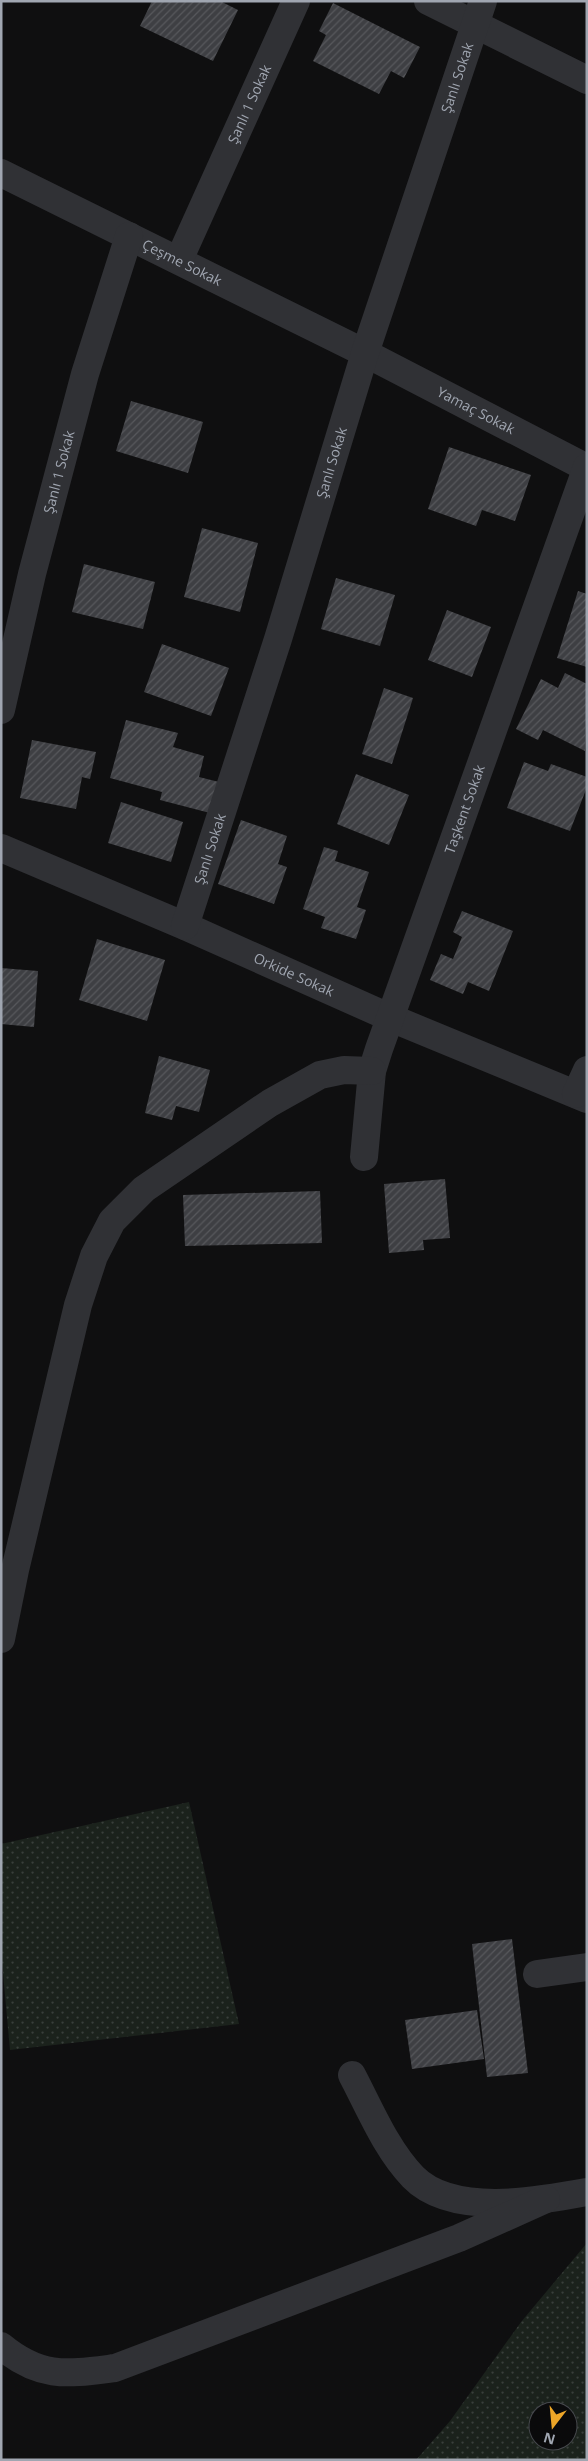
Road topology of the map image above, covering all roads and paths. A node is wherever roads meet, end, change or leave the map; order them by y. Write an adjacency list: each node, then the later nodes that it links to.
1 (296, 1): 7 (street, Şanlı 1 Sokak)
2 (428, 1): 3 (street)
3 (479, 12): 4 (street); 8 (street, Şanlı Sokak)
4 (587, 80)
5 (1, 173): 6 (street, Çeşme Sokak)
6 (129, 236): 7 (street, Çeşme Sokak); 10 (street, Şanlı 1 Sokak)
7 (179, 260): 8 (street, Çeşme Sokak)
8 (365, 352): 9 (street, Yamaç Sokak); 12 (street, Şanlı Sokak)
9 (587, 468): 13 (street, Taşkent Sokak)
10 (1, 710)
11 (1, 848): 12 (street, Orkide Sokak)
12 (185, 926): 13 (street, Orkide Sokak)
13 (391, 1018): 14 (street, Taşkent Sokak); 16 (street, Orkide Sokak)
14 (372, 1070): 17 (street, Taşkent Sokak); 18 (street)
15 (587, 1070): 16 (street)
16 (581, 1097)
17 (364, 1157)
18 (1, 1639)
19 (587, 1967): 20 (street)
20 (537, 1974)
21 (352, 2075): 23 (street)
22 (587, 2192): 23 (street)
23 (546, 2199): 24 (street)
24 (1, 2346)

